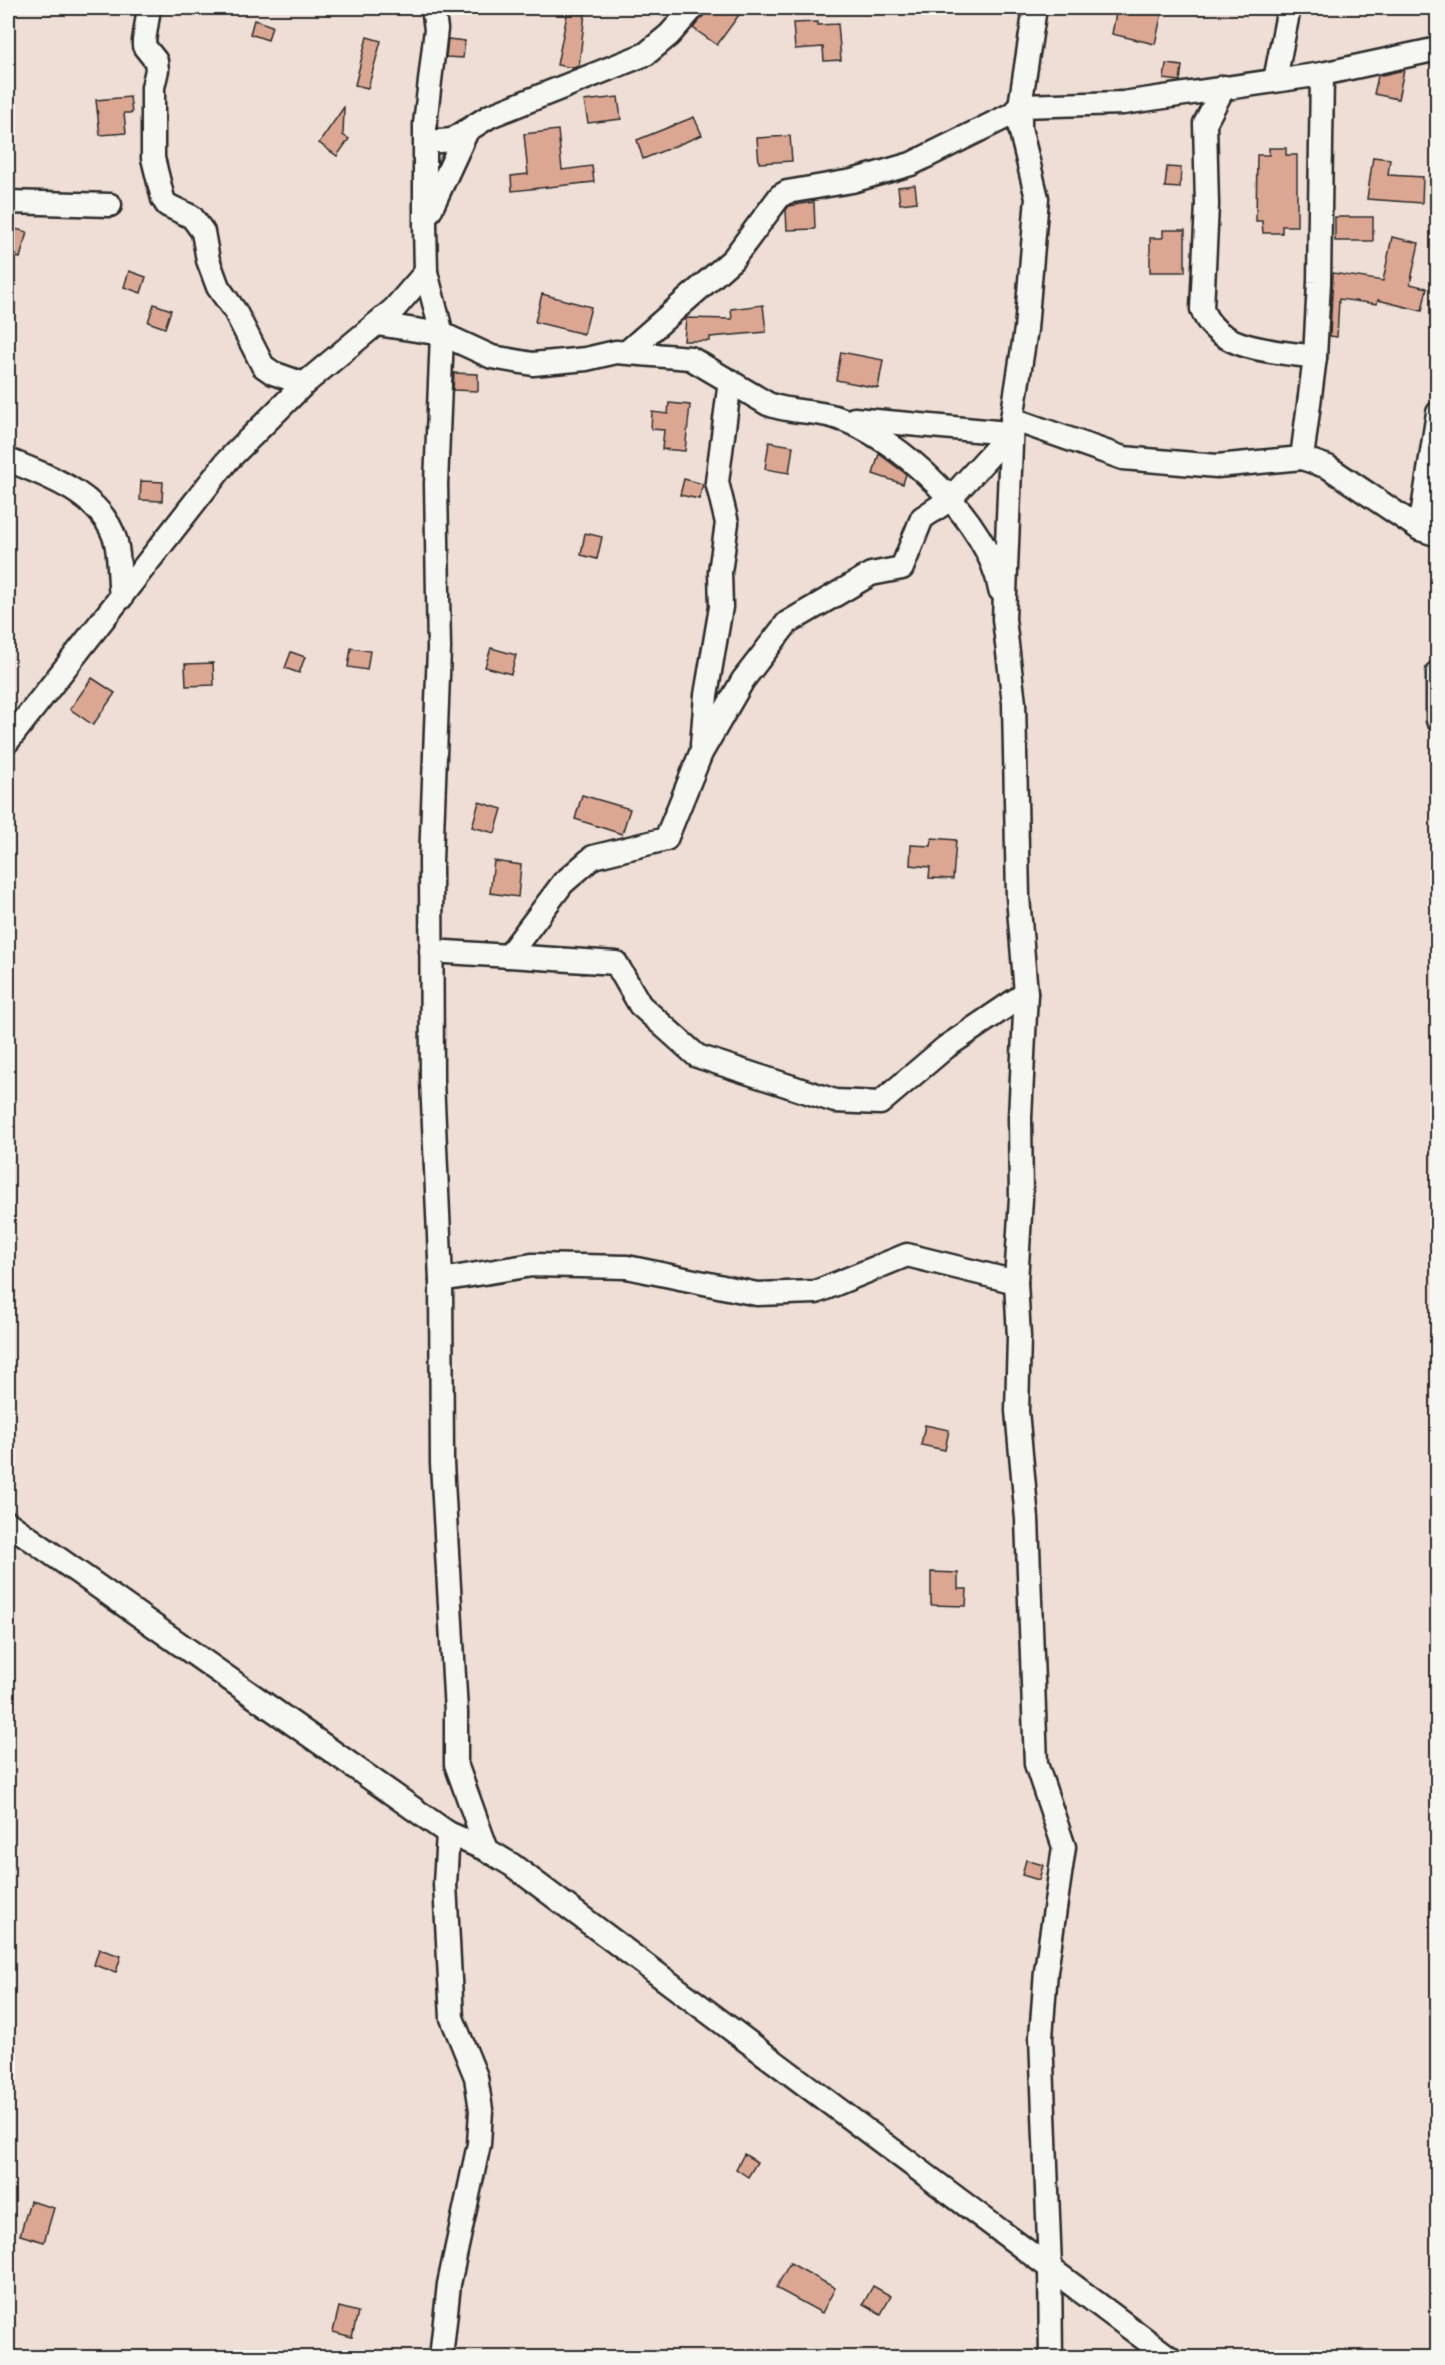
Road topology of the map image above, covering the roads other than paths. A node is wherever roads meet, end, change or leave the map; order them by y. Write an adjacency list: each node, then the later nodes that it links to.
1 (149, 8): 22 (street)
2 (433, 8): 12 (street)
3 (693, 8): 11 (street)
4 (1035, 8): 10 (street)
5 (1289, 8): 8 (street)
6 (1437, 49): 7 (street)
7 (1322, 74): 8 (street); 20 (street)
8 (1275, 80): 9 (street)
9 (1224, 87): 10 (street); 20 (street)
10 (1020, 106): 19 (street); 25 (street)
11 (465, 133): 12 (street); 15 (street)
12 (427, 142): 15 (street)
13 (8, 202): 14 (street)
14 (110, 205)
15 (425, 224): 16 (street)
16 (426, 272): 17 (street); 18 (street)
17 (377, 324): 18 (street); 22 (street)
18 (442, 334): 19 (street); 36 (street)
19 (627, 352): 21 (street)
20 (1315, 357): 26 (street)
21 (730, 381): 24 (street); 35 (street)
22 (304, 384): 30 (street)
23 (1437, 413): 29 (street)
24 (836, 417): 25 (street); 28 (street)
25 (1011, 428): 26 (street); 28 (street); 31 (street)
26 (1302, 458): 29 (street)
27 (8, 460): 30 (street)
28 (949, 500): 31 (street); 35 (street)
29 (1429, 532)
30 (121, 598): 34 (street)
31 (1004, 599): 38 (street)
32 (1437, 672): 33 (street)
33 (1437, 720)
34 (8, 741)
35 (701, 753): 37 (street)
36 (431, 951): 37 (street); 39 (street)
37 (508, 956): 38 (street)
38 (1026, 993): 40 (street)
39 (441, 1280): 40 (street); 43 (street)
40 (1016, 1282): 44 (street)
41 (8, 1522): 42 (street)
42 (448, 1833): 43 (street); 45 (street)
43 (488, 1850): 44 (street)
44 (1050, 2267): 46 (street); 47 (street)
45 (441, 2358)
46 (1051, 2358)
47 (1170, 2358)

